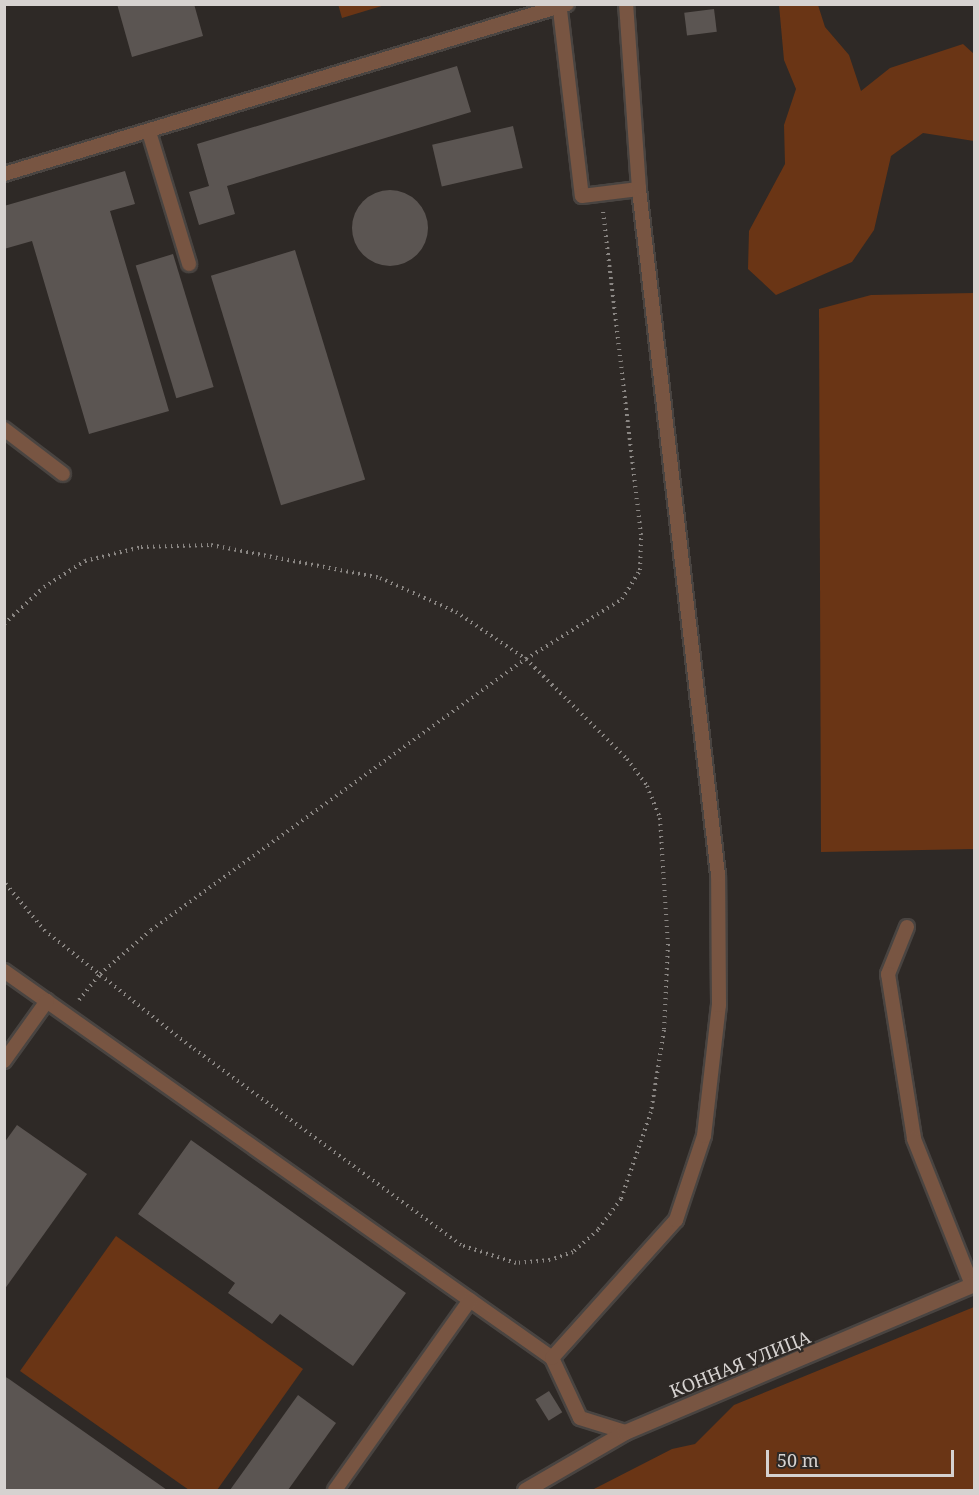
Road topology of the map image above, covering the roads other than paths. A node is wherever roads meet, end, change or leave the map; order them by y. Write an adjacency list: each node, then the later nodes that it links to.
1 (626, 4): 5 (lane)
2 (564, 7): 3 (lane); 5 (lane)
3 (149, 132): 4 (lane); 6 (lane)
4 (4, 174)
5 (639, 189): 15 (lane)
6 (189, 264)
7 (4, 429): 8 (lane)
8 (63, 474)
9 (907, 927): 13 (lane)
10 (4, 971): 11 (lane)
11 (47, 1001): 12 (lane); 14 (lane)
12 (4, 1061)
13 (973, 1285): 16 (street, КОННАЯ УЛИЦА)
14 (470, 1300): 15 (lane); 17 (lane)
15 (552, 1358): 16 (lane)
16 (625, 1432): 18 (street, КОННАЯ УЛИЦА)
17 (335, 1491)
18 (525, 1491)

